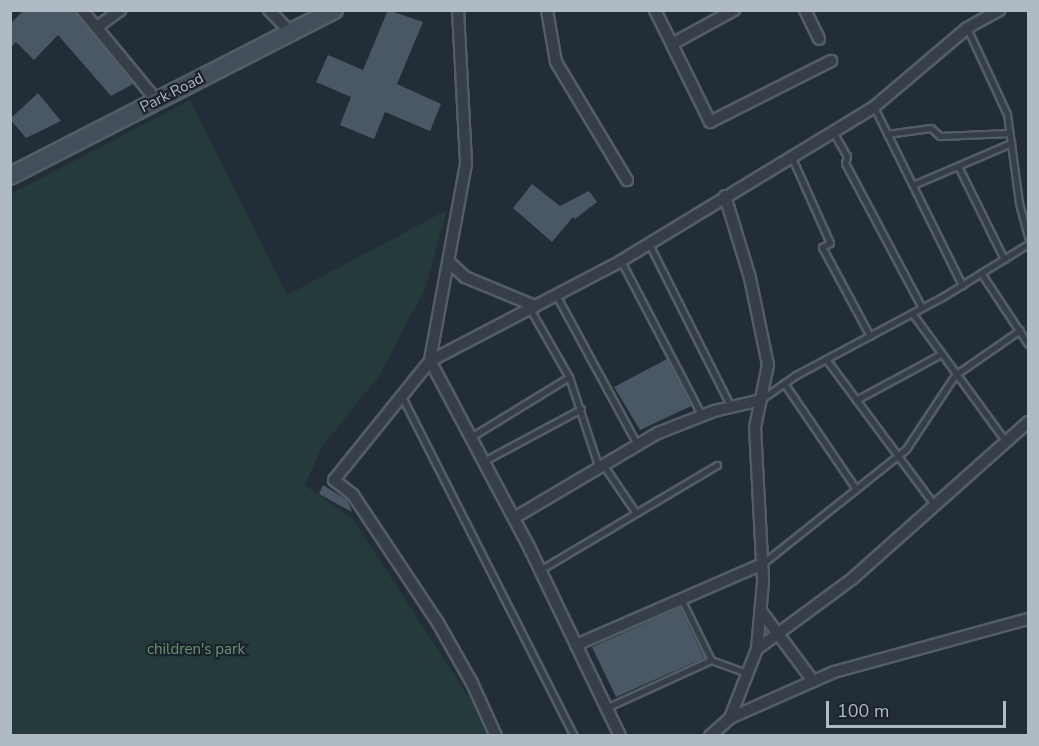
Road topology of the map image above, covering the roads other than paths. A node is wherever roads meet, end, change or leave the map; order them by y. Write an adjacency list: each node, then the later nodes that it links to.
1 (82, 10): 11 (street)
2 (120, 10): 11 (street)
3 (269, 10): 13 (street)
4 (334, 10): 13 (street, Park Road)
5 (458, 10): 34 (street)
6 (547, 10): 26 (street)
7 (655, 10): 15 (street)
8 (734, 10): 15 (street)
9 (805, 10): 14 (street)
10 (999, 10): 12 (street)
11 (97, 27): 17 (street)
12 (967, 28): 18 (street); 20 (lane)
13 (291, 33): 17 (street, Park Road)
14 (819, 39)
15 (672, 44): 16 (street)
16 (831, 61)
17 (157, 101): 25 (street, Park Road)
18 (874, 107): 19 (street); 21 (lane)
19 (832, 131): 23 (street); 39 (lane)
20 (1010, 133): 21 (lane); 22 (lane)
21 (887, 134): 27 (lane)
22 (1011, 143): 24 (lane); 29 (lane)
23 (791, 156): 28 (street); 42 (lane)
24 (958, 166): 27 (lane); 32 (lane)
25 (10, 176)
26 (627, 180)
27 (913, 185): 36 (lane)
28 (725, 196): 31 (street); 51 (street)
29 (1029, 236)
30 (1029, 243): 32 (lane)
31 (650, 244): 33 (street); 53 (lane)
32 (1004, 259): 35 (lane)
33 (621, 261): 37 (street); 55 (lane)
34 (449, 262): 38 (street); 46 (street)
35 (981, 273): 36 (lane); 41 (lane)
36 (962, 285): 39 (lane)
37 (556, 295): 38 (street); 59 (lane)
38 (532, 308): 46 (street); 48 (lane)
39 (922, 308): 40 (lane)
40 (912, 313): 42 (lane); 44 (lane)
41 (1020, 330): 43 (lane); 47 (lane)
42 (870, 336): 45 (lane)
43 (1029, 344)
44 (941, 354): 47 (lane); 52 (lane)
45 (826, 359): 49 (lane); 52 (lane)
46 (430, 361): 50 (street); 57 (street)
47 (955, 375): 58 (lane); 60 (lane)
48 (568, 377): 54 (lane); 57 (lane)
49 (784, 383): 51 (lane); 64 (lane)
50 (402, 395): 81 (street); 82 (lane)
51 (761, 400): 53 (street); 68 (street)
52 (856, 400): 60 (lane)
53 (731, 407): 55 (street)
54 (581, 409): 61 (lane); 63 (lane)
55 (702, 416): 59 (street)
56 (1029, 422): 58 (street)
57 (471, 437): 61 (street)
58 (1006, 442): 65 (street)
59 (638, 446): 63 (street)
60 (898, 456): 64 (lane); 65 (lane)
61 (483, 461): 67 (street)
62 (717, 465): 66 (lane)
63 (602, 467): 66 (lane); 67 (street)
64 (856, 489): 68 (lane)
65 (935, 506): 73 (street)
66 (636, 513): 69 (lane)
67 (514, 518): 69 (street)
68 (762, 564): 70 (street); 71 (street)
69 (540, 570): 74 (street)
70 (681, 599): 74 (street); 76 (lane)
71 (760, 611): 73 (street); 75 (street)
72 (1029, 619): 78 (street)
73 (776, 636): 75 (street); 78 (street)
74 (576, 645): 79 (street)
75 (757, 649): 77 (street)
76 (711, 660): 77 (lane); 79 (lane)
77 (747, 673): 80 (street)
78 (813, 681): 80 (street)
79 (606, 708): 83 (street)
80 (730, 718): 84 (street)
81 (496, 735)
82 (574, 735)
83 (620, 735)
84 (710, 735)

